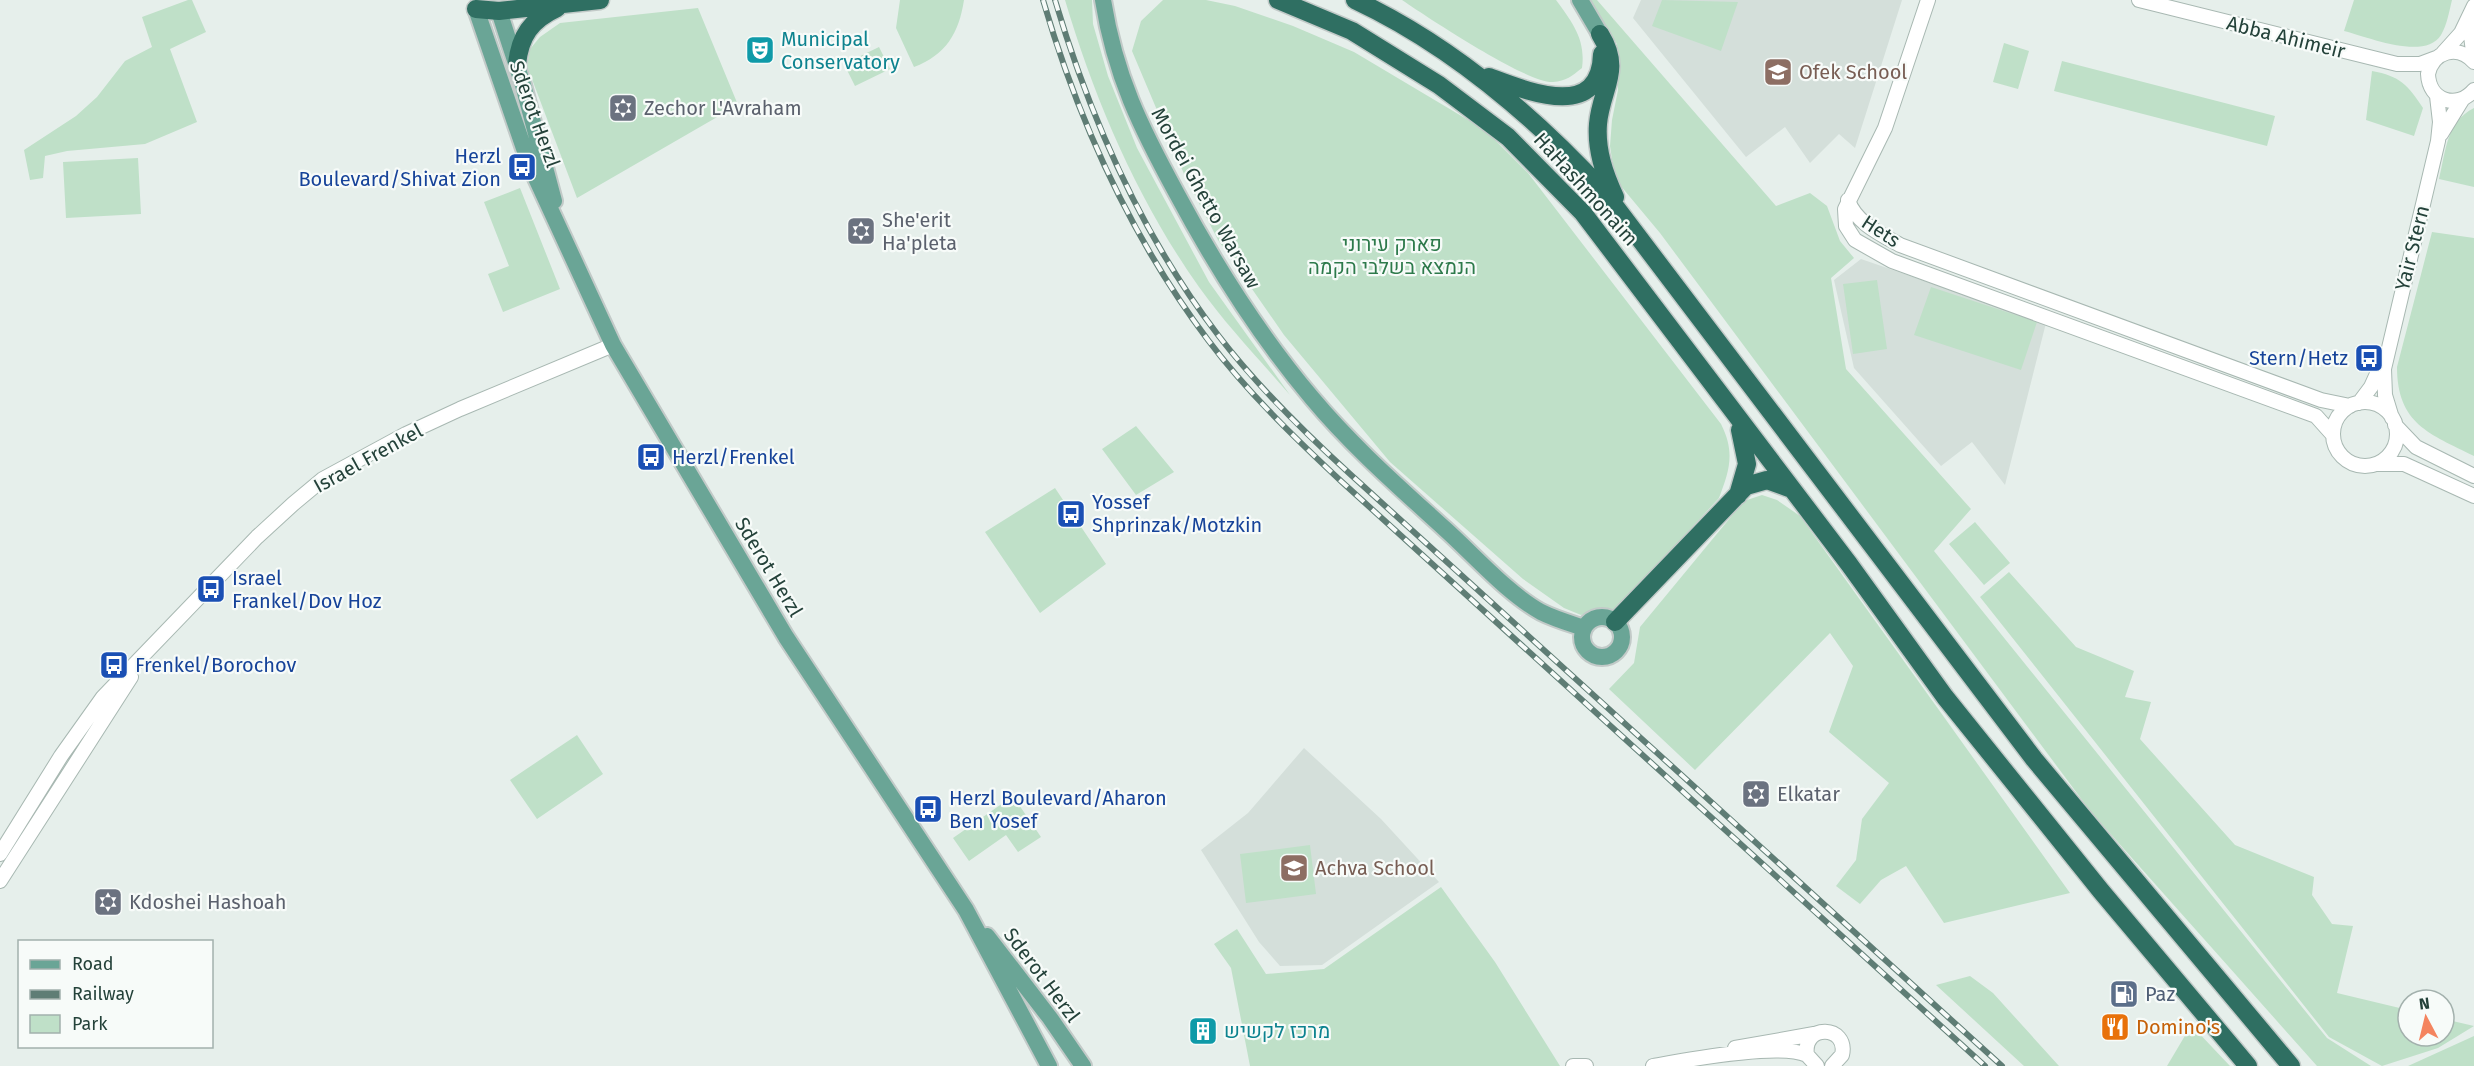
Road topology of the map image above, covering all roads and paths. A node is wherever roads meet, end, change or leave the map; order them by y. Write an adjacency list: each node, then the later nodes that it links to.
1 (600, 0): 8 (highway)
2 (1103, 0): 37 (main road, Mordei Ghetto Warsaw)
3 (1278, 0): 28 (highway, HaHashmonaim)
4 (1355, 0): 17 (highway, HaHashmonaim)
5 (1580, 0): 12 (main road)
6 (1928, 0): 11 (street)
7 (2139, 0): 16 (street, Abba Ahimeir)
8 (567, 3): 9 (highway); 15 (highway)
9 (487, 4): 15 (main road, Sderot Herzl); 24 (main road, Sderot Herzl)
10 (2474, 6): 13 (street); 14 (street)
11 (1922, 7): 22 (street)
12 (1600, 34): 17 (highway); 23 (highway)
13 (2440, 55): 14 (street); 16 (street, Abba Ahimeir); 19 (street, Yair Stern)
14 (2474, 61)
15 (517, 64): 24 (main road, Sderot Herzl)
16 (2397, 64): 19 (street, Abba Ahimeir)
17 (1469, 70): 23 (highway, HaHashmonaim)
18 (2474, 90): 20 (street, Yair Stern)
19 (2433, 91): 20 (street); 21 (street, Yair Stern)
20 (2463, 100): 21 (street, Yair Stern)
21 (2438, 141): 26 (street, Yair Stern)
22 (1848, 200): 27 (street, Hets); 30 (street, Hets)
23 (1624, 215): 53 (highway, HaHashmonaim)
24 (560, 231): 25 (main road, Sderot Herzl)
25 (613, 345): 38 (street, Israel Frenkel); 41 (main road, Sderot Herzl)
26 (2386, 355): 27 (street, Yair Stern); 29 (street, Yair Stern)
27 (2354, 405): 29 (street); 30 (street)
28 (1737, 419): 33 (highway, HaHashmonaim); 34 (highway)
29 (2394, 421): 31 (street); 32 (street)
30 (2333, 435): 31 (street)
31 (2376, 465): 35 (street)
32 (2474, 476)
33 (1790, 489): 34 (highway); 52 (highway, HaHashmonaim)
34 (1738, 495): 36 (highway)
35 (2474, 496)
36 (1615, 622): 37 (main road); 37 (main road)
37 (1584, 628)
38 (141, 660): 39 (street, Israel Frenkel); 40 (street, Israel Frenkel)
39 (0, 854)
40 (0, 881)
41 (966, 910): 45 (main road, Sderot Herzl); 46 (main road, Sderot Herzl)
42 (1814, 1034): 43 (street); 44 (street); 51 (street)
43 (1807, 1055): 44 (street); 50 (street)
44 (1689, 1060): 49 (street)
45 (1049, 1066)
46 (1083, 1066)
47 (1573, 1066): 48 (street)
48 (1586, 1066)
49 (1653, 1066)
50 (1817, 1066)
51 (1832, 1066)
52 (2248, 1066)
53 (2291, 1066)

